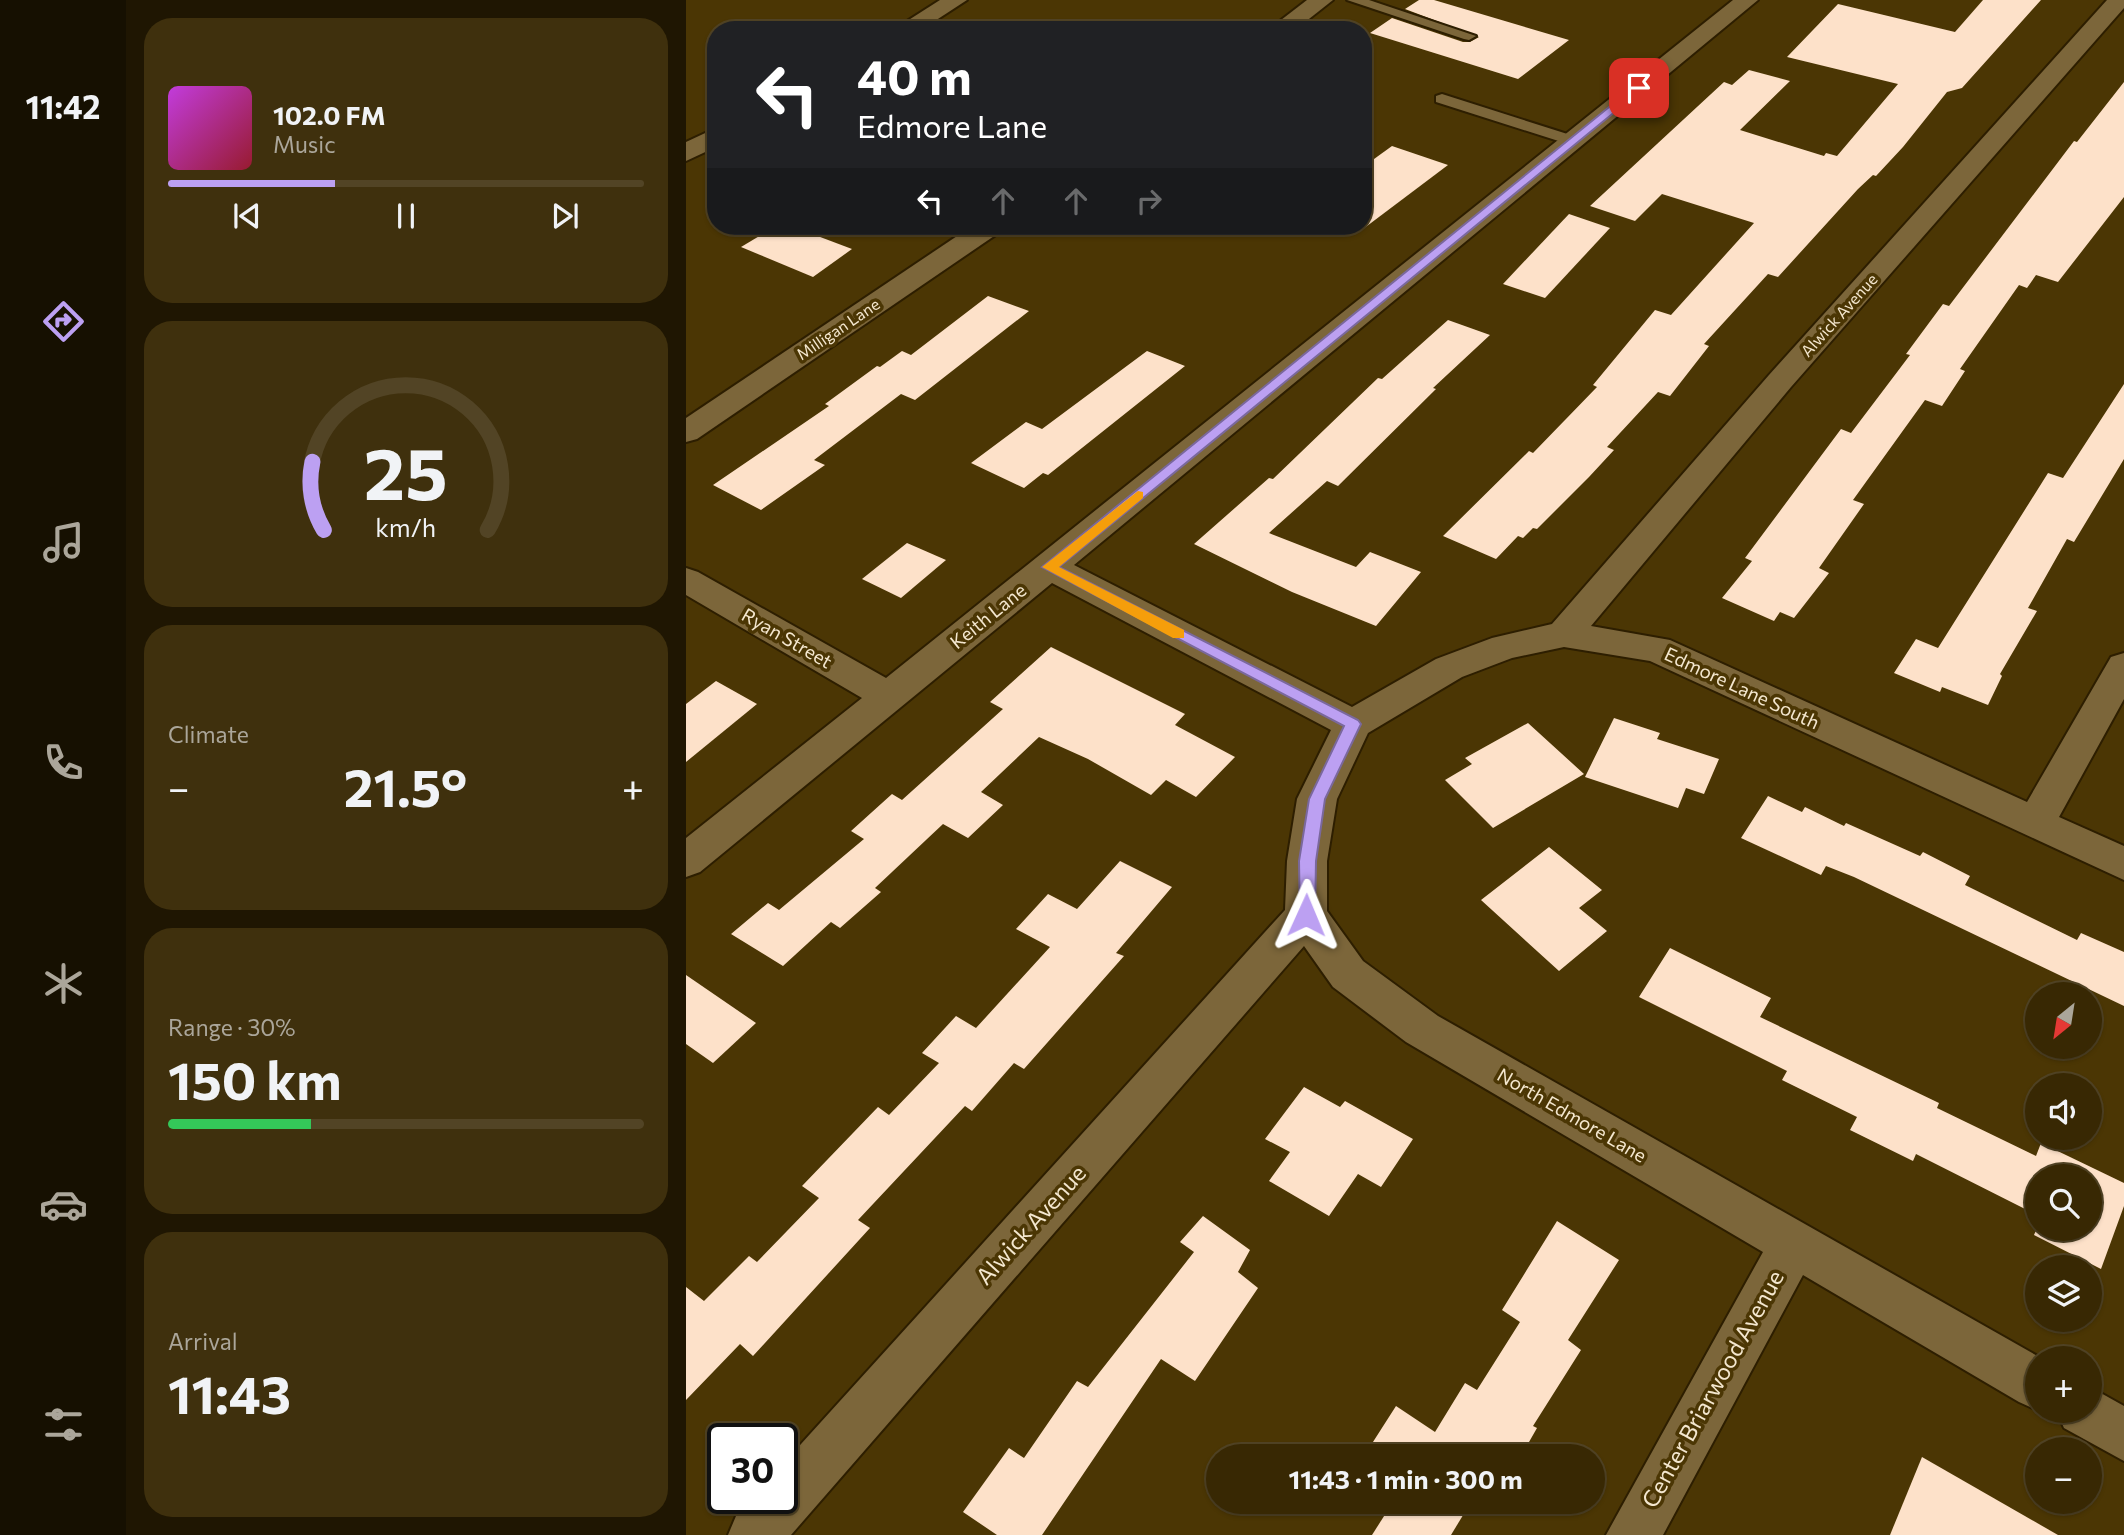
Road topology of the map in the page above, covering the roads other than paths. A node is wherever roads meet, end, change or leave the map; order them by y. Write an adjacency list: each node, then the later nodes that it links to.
1 (956, 0): 6 (street)
2 (1322, 0): 7 (street)
3 (1354, 0): 8 (lane)
4 (1747, 0): 11 (street, Keith Lane)
5 (2119, 0): 17 (street, Alwick Avenue)
6 (920, 21)
7 (1292, 21)
8 (1469, 36)
9 (1442, 99): 11 (lane)
10 (707, 141): 12 (street)
11 (1574, 141): 15 (street, Keith Lane)
12 (686, 153)
13 (977, 235): 14 (street, Milligan Lane)
14 (686, 432)
15 (1049, 567): 19 (street, Keith Lane); 20 (street)
16 (686, 580): 19 (street, Ryan Street)
17 (1564, 634): 20 (street, Edmore Lane South); 21 (street, Edmore Lane South)
18 (2124, 666): 21 (street)
19 (888, 696): 22 (street, Keith Lane)
20 (1353, 724): 24 (street)
21 (2035, 824): 23 (street, Edmore Lane South)
22 (686, 861)
23 (2124, 863)
24 (1306, 915): 25 (street, North Edmore Lane); 29 (street, Alwick Avenue)
25 (1794, 1244): 26 (street, North Edmore Lane); 30 (street, Center Briarwood Avenue)
26 (2025, 1377)
27 (2102, 1421): 28 (street)
28 (2124, 1434)
29 (755, 1535)
30 (1633, 1535)

